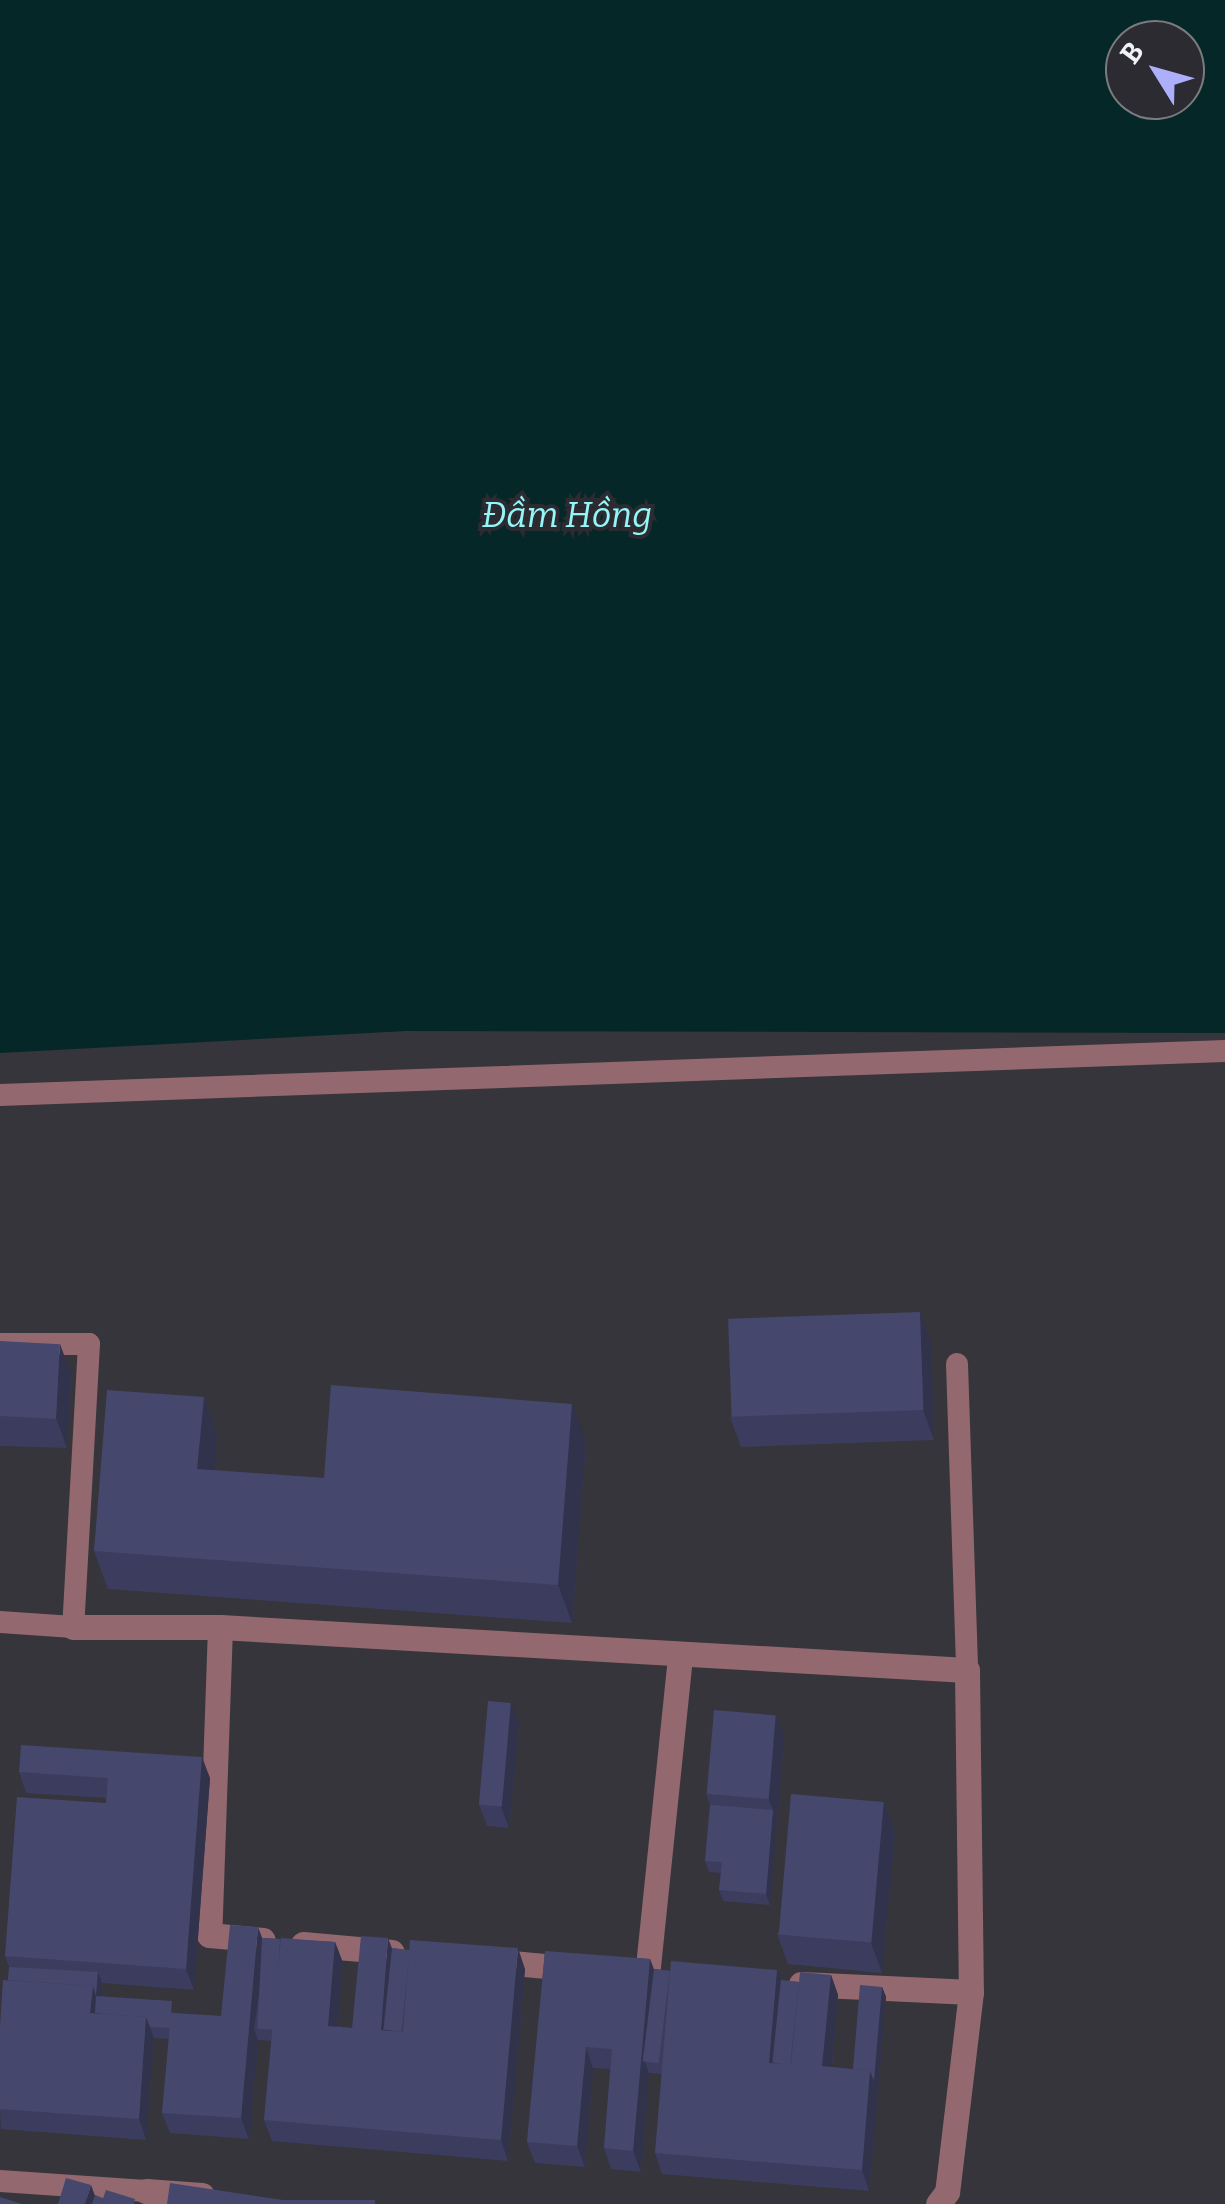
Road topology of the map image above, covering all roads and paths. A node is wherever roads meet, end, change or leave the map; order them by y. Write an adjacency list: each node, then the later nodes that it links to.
1 (1225, 1051): 2 (lane)
2 (0, 1095)
3 (0, 1344): 6 (lane)
4 (958, 1364): 9 (lane)
5 (0, 1622): 6 (lane)
6 (73, 1627): 7 (street)
7 (220, 1627): 8 (street); 10 (street)
8 (680, 1658): 9 (street); 12 (street)
9 (968, 1670): 15 (street)
10 (414, 1954)
11 (453, 1958): 12 (street)
12 (647, 1976): 13 (street)
13 (685, 1978)
14 (780, 1983): 15 (street)
15 (971, 1992): 19 (street)
16 (0, 2181): 17 (lane)
17 (146, 2192): 18 (street)
18 (224, 2197)
19 (938, 2204)

